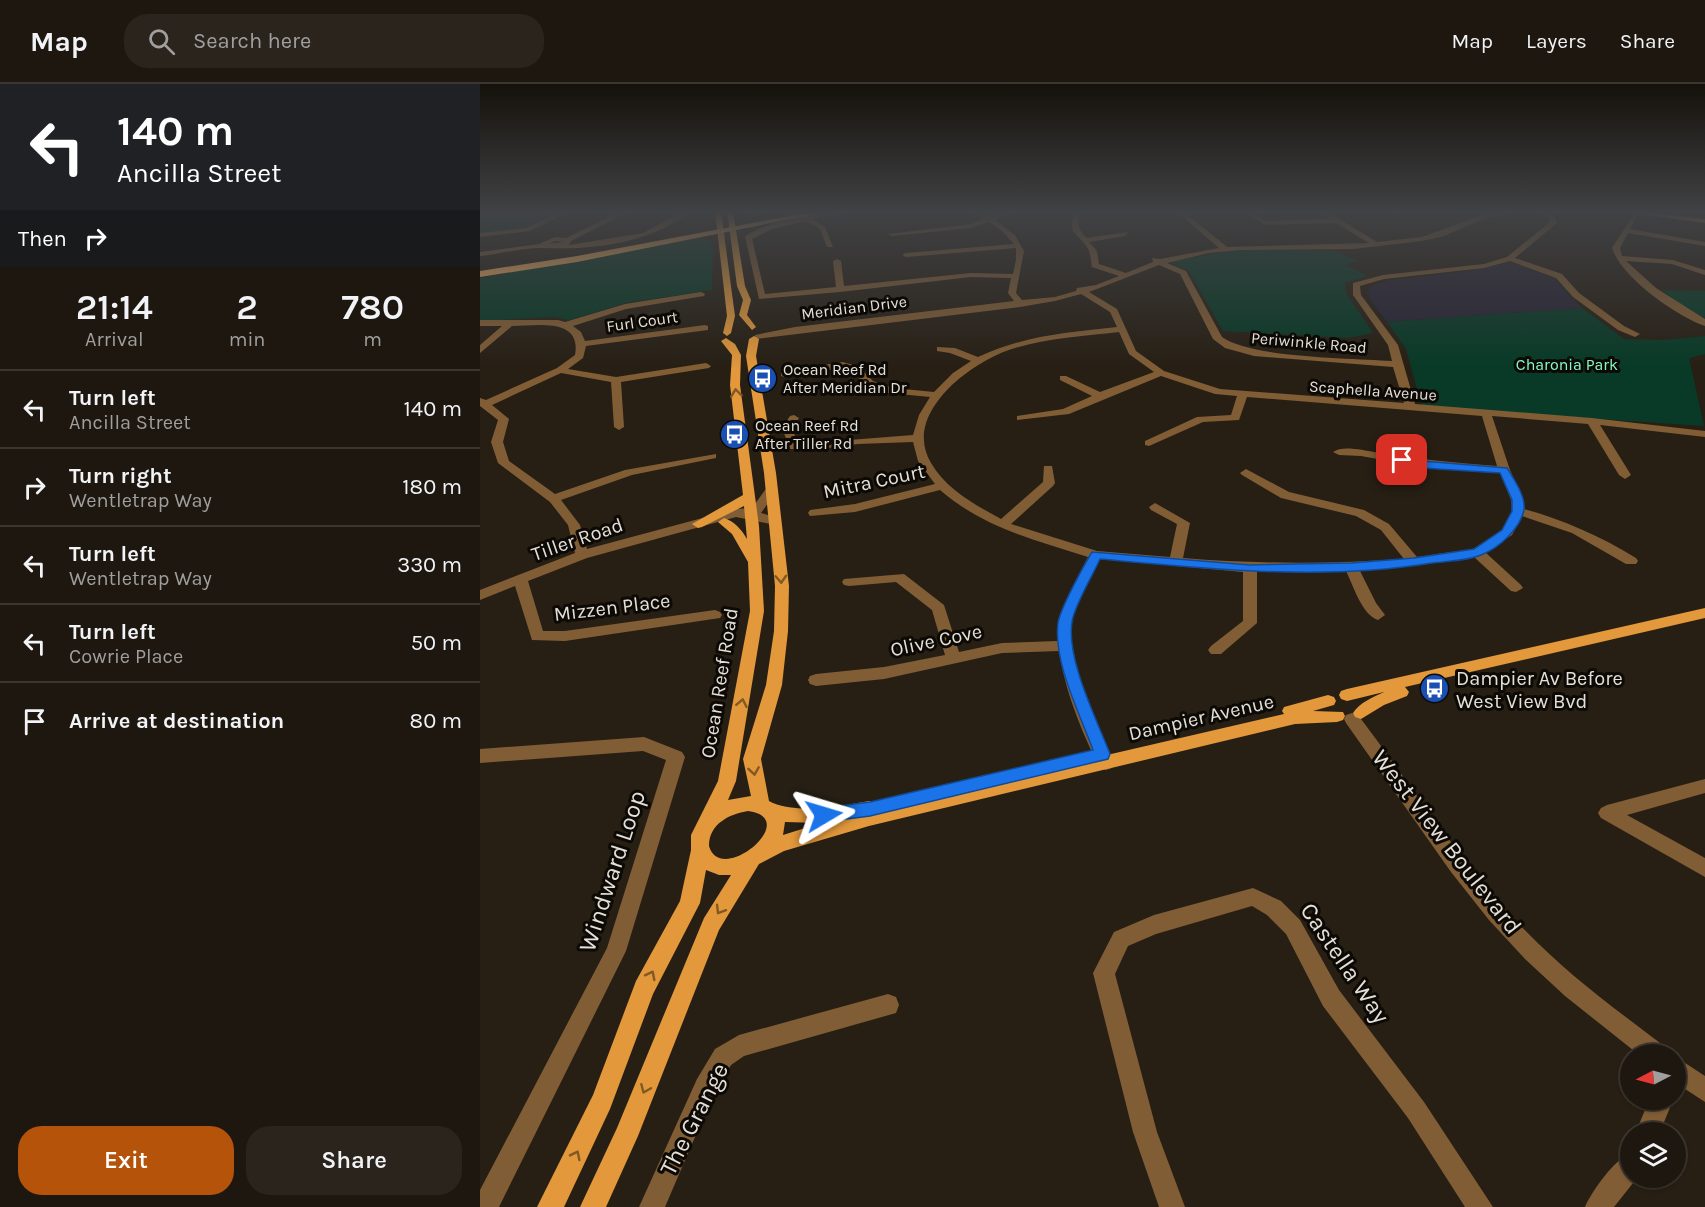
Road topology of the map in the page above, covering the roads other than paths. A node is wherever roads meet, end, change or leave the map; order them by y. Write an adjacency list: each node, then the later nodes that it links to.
1 (512, 263): 15 (highway)
2 (539, 263): 17 (highway)
3 (725, 263): 32 (main road, Ocean Reef Road)
4 (737, 263): 30 (main road)
5 (754, 263): 20 (street)
6 (837, 263): 20 (street)
7 (1019, 263): 19 (street)
8 (1095, 263): 18 (street)
9 (1151, 263): 18 (street, Meridian Drive)
10 (1162, 263): 37 (street, Periwinkle Road)
11 (1494, 263): 37 (street)
12 (1522, 263): 31 (street)
13 (1628, 263): 24 (street)
14 (1676, 263): 16 (street)
15 (480, 269)
16 (1705, 273)
17 (480, 274)
18 (1122, 275): 21 (street, Meridian Drive)
19 (1014, 276): 20 (street); 23 (street)
20 (840, 290)
21 (1082, 291): 23 (street, Meridian Drive); 29 (street, Scaphella Avenue)
22 (700, 294): 27 (street)
23 (1019, 303): 30 (street, Meridian Drive)
24 (1705, 321)
25 (511, 322): 26 (street); 27 (street); 35 (street)
26 (480, 323)
27 (567, 325): 33 (street)
28 (705, 328): 33 (street, Furl Court)
29 (1123, 329): 36 (street); 40 (street, Scaphella Avenue)
30 (755, 333): 32 (main road); 32 (main road); 64 (main road)
31 (1635, 334)
32 (726, 337): 65 (main road, Ocean Reef Road, one-way to 32)
33 (583, 344): 39 (street)
34 (940, 349): 36 (street)
35 (480, 350)
36 (978, 361): 44 (street)
37 (1397, 364): 48 (street)
38 (706, 366): 43 (street)
39 (560, 370): 43 (street); 47 (street)
40 (1161, 373): 45 (street); 46 (street, Scaphella Avenue)
41 (784, 374): 44 (street)
42 (1063, 378): 45 (street)
43 (616, 380): 53 (street)
44 (937, 395): 55 (street)
45 (1100, 396): 51 (street)
46 (1243, 396): 48 (street, Scaphella Avenue); 56 (street)
47 (483, 402): 66 (street)
48 (1411, 408): 49 (street, Scaphella Avenue)
49 (1486, 413): 52 (street, Scaphella Avenue); 60 (street)
50 (794, 418): 55 (street)
51 (1021, 418)
52 (1592, 421): 54 (street, Scaphella Avenue); 62 (street)
53 (619, 427)
54 (1705, 434)
55 (918, 438): 63 (street)
56 (1149, 442)
57 (1340, 452): 60 (street)
58 (712, 456): 66 (street)
59 (1048, 468): 74 (street)
60 (1504, 470): 68 (street)
61 (1246, 473): 80 (street)
62 (1625, 476)
63 (942, 486): 69 (street, Mitra Court); 74 (street)
64 (772, 489): 70 (street); 71 (main road)
65 (748, 497): 70 (main road, Ocean Reef Road); 73 (main road)
66 (554, 499): 76 (street)
67 (1155, 507): 78 (street)
68 (1518, 511): 75 (street); 79 (street)
69 (814, 513)
70 (750, 514): 71 (street, Tiller Road); 72 (street, Tiller Road); 73 (street, Tiller Road); 81 (main road, Ocean Reef Road)
71 (775, 521): 100 (main road, one-way to 100)
72 (724, 522): 73 (street, Tiller Road); 81 (main road)
73 (693, 525): 76 (street, Tiller Road)
74 (1002, 525): 77 (street)
75 (1478, 552): 80 (street); 86 (street)
76 (582, 555): 84 (street, Tiller Road)
77 (1096, 555): 78 (street); 92 (street)
78 (1176, 561): 83 (street)
79 (1631, 561)
80 (1414, 562): 82 (street)
81 (755, 564): 101 (main road, Ocean Reef Road, one-way to 81)
82 (1351, 567): 83 (street); 90 (street)
83 (1250, 568): 93 (street)
84 (520, 579): 87 (street, Tiller Road); 89 (street, Mizzen Place)
85 (849, 582): 94 (street)
86 (1516, 588)
87 (480, 595)
88 (1705, 613): 96 (main road)
89 (715, 615)
90 (1378, 615)
91 (1705, 621): 96 (main road, Dampier Avenue)
92 (1065, 646): 94 (street, Olive Cove); 98 (street)
93 (1215, 650)
94 (953, 658): 95 (street, Olive Cove)
95 (816, 680)
96 (1344, 712): 98 (main road, Dampier Avenue); 106 (street, West View Boulevard)
97 (480, 756): 110 (street, Windward Loop)
98 (1104, 759): 100 (main road, Dampier Avenue); 103 (main road, Dampier Avenue)
99 (1705, 786): 104 (street)
100 (767, 808): 101 (main road); 103 (main road)
101 (710, 820): 102 (main road)
102 (700, 851): 103 (main road); 111 (main road, one-way to 102)
103 (757, 856): 112 (main road, one-way to 112)
104 (1705, 868)
105 (888, 1005): 113 (street, The Grange)
106 (1643, 1044)
107 (1686, 1076): 108 (street)
108 (1705, 1090)
109 (1620, 1179): 116 (street)
110 (485, 1207)
111 (550, 1207)
112 (592, 1207)
113 (652, 1207)
114 (1172, 1207): 115 (street, Castella Way)
115 (1480, 1207)
116 (1598, 1207)

